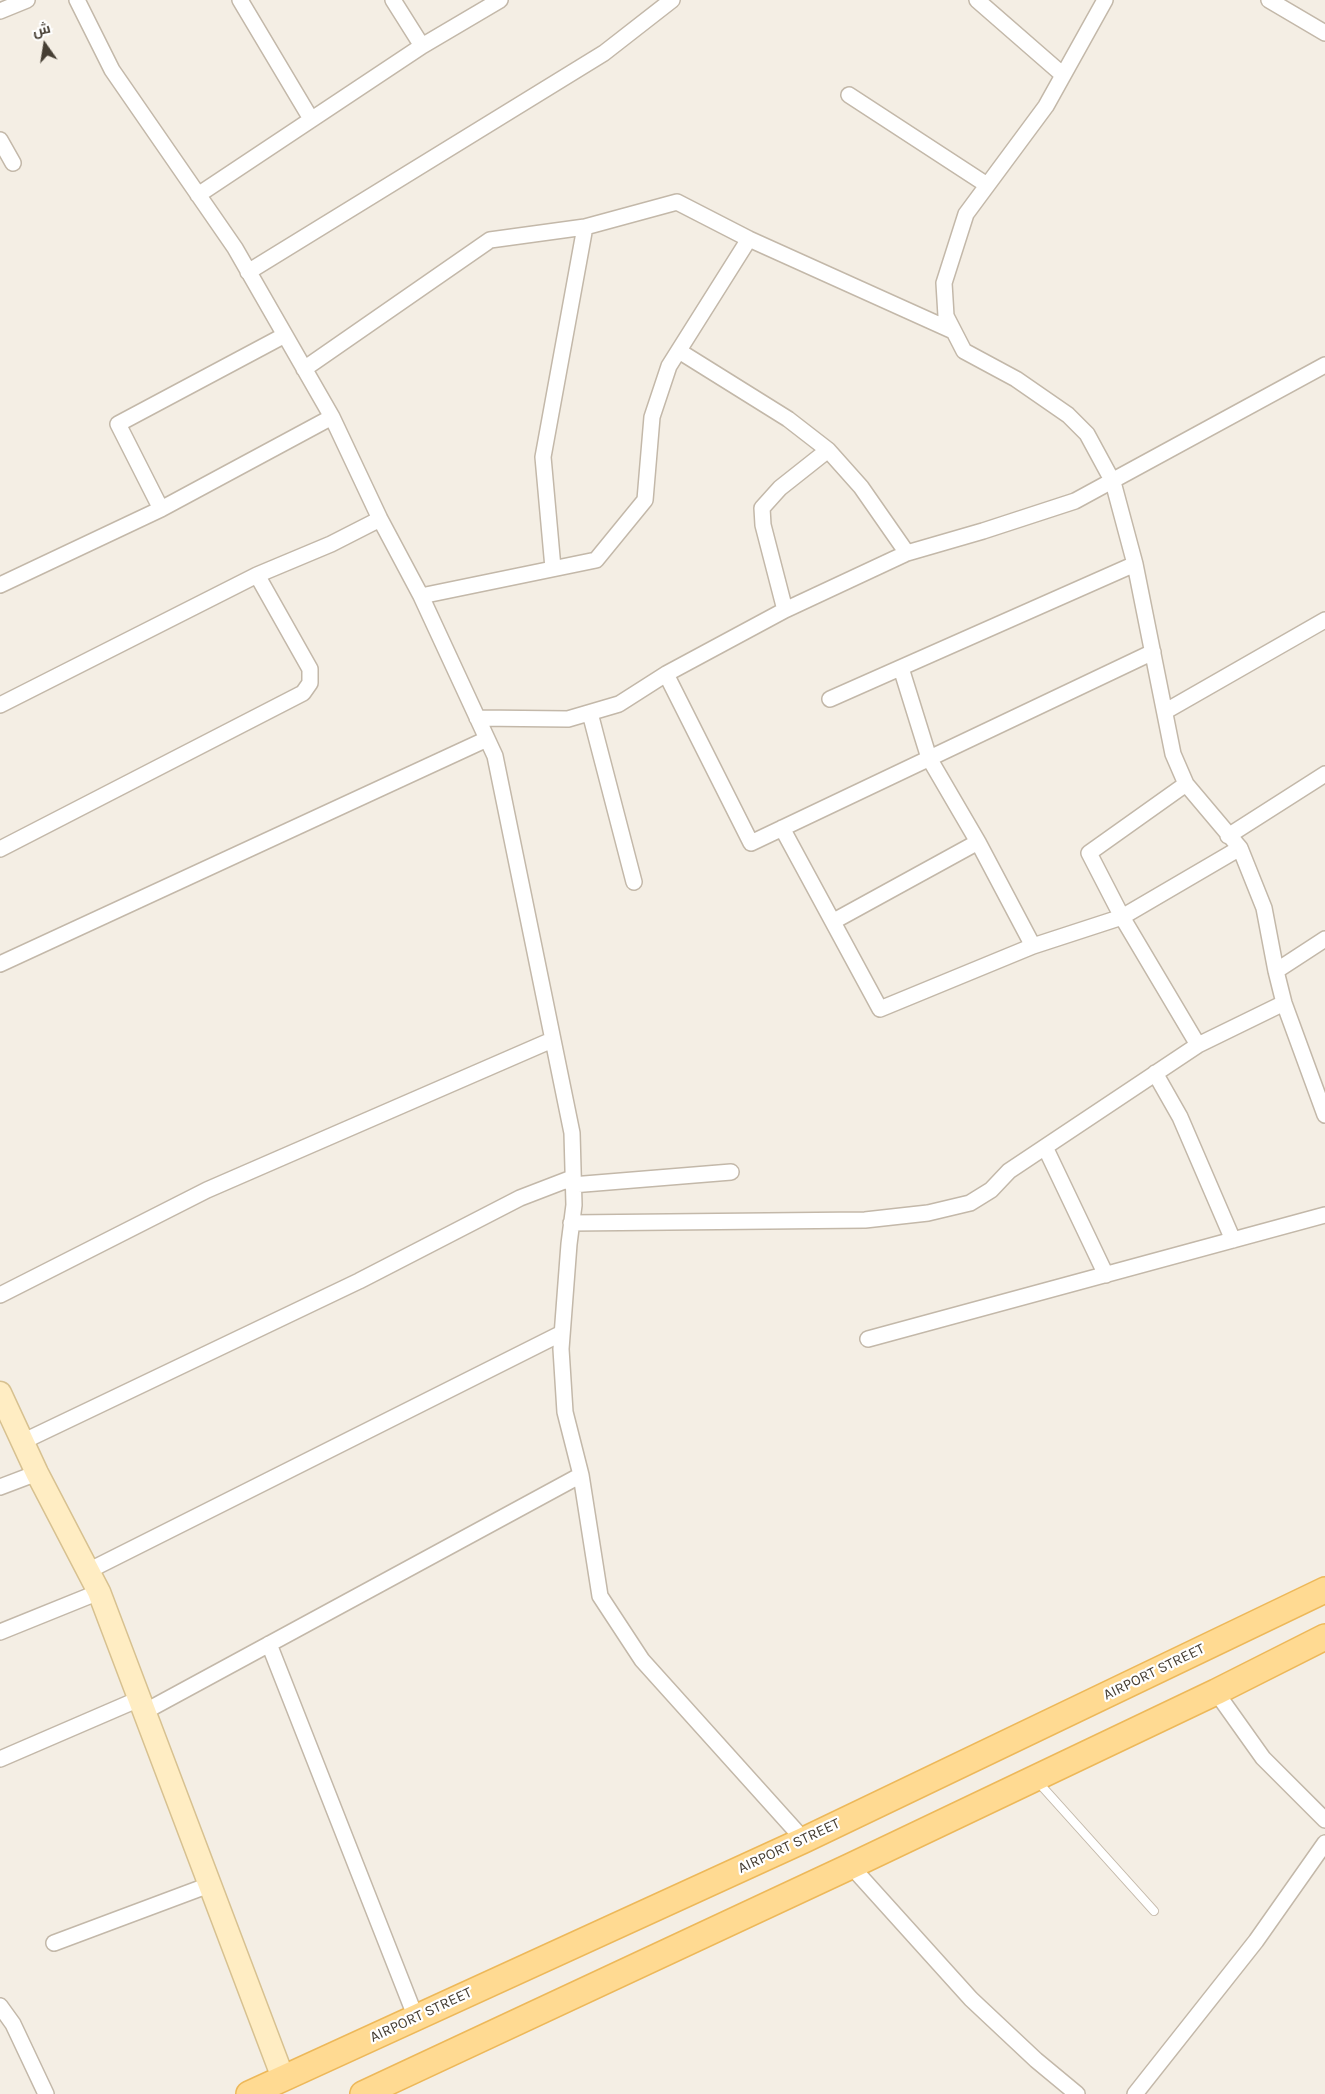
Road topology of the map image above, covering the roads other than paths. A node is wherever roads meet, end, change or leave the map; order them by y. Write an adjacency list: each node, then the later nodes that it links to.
1 (27, 0): 10 (street)
2 (76, 0): 19 (street)
3 (240, 0): 15 (street)
4 (394, 0): 12 (street)
5 (500, 0): 12 (street)
6 (672, 0): 22 (street)
7 (980, 0): 13 (street)
8 (1106, 0): 13 (street)
9 (1269, 0): 11 (street)
10 (0, 11)
11 (1325, 33)
12 (422, 46): 15 (street)
13 (1063, 75): 18 (street)
14 (849, 95): 18 (street)
15 (311, 119): 19 (street)
16 (0, 140): 17 (street)
17 (13, 163)
18 (987, 185): 23 (street)
19 (198, 195): 22 (street)
20 (585, 227): 21 (street); 27 (street); 35 (street)
21 (749, 239): 23 (street); 25 (street)
22 (248, 272): 24 (street)
23 (953, 331): 30 (street)
24 (285, 335): 27 (street); 31 (street)
25 (679, 351): 29 (street); 35 (street)
26 (1325, 365): 30 (street)
27 (304, 369): 28 (street)
28 (332, 417): 31 (street); 32 (street)
29 (828, 450): 33 (street); 39 (street)
30 (1113, 482): 33 (street); 34 (street)
31 (161, 509): 37 (street)
32 (380, 519): 36 (street); 38 (street)
33 (907, 553): 39 (street)
34 (1135, 564): 41 (street); 42 (street)
35 (553, 568): 38 (street)
36 (257, 576): 45 (street); 57 (street)
37 (0, 585)
38 (421, 596): 48 (street)
39 (785, 610): 43 (street)
40 (1325, 620): 46 (street)
41 (1153, 652): 46 (street); 50 (street)
42 (901, 668): 44 (street); 50 (street)
43 (666, 674): 47 (street); 53 (street)
44 (830, 699)
45 (0, 705)
46 (1166, 711): 52 (street)
47 (590, 713): 48 (street); 58 (street)
48 (477, 718): 49 (street)
49 (487, 739): 63 (street); 66 (street)
50 (929, 758): 53 (street); 55 (street)
51 (1325, 774): 54 (street)
52 (1186, 784): 54 (street); 59 (street)
53 (782, 828): 60 (street)
54 (1228, 836): 56 (street)
55 (978, 842): 60 (street); 62 (street)
56 (1240, 848): 59 (street); 64 (street)
57 (0, 849)
58 (634, 882)
59 (1122, 917): 62 (street); 67 (street)
60 (834, 921): 62 (street)
61 (1325, 938): 64 (street)
62 (1033, 946)
63 (0, 964)
64 (1276, 971): 65 (street)
65 (1284, 1003): 67 (street); 69 (street)
66 (552, 1040): 72 (street); 77 (street)
67 (1198, 1045): 68 (street)
68 (1155, 1073): 70 (street); 75 (street)
69 (1325, 1115)
70 (1045, 1146): 74 (street); 76 (street)
71 (731, 1172): 72 (street)
72 (572, 1182): 74 (street); 81 (street)
73 (1325, 1215): 75 (street)
74 (571, 1223): 78 (street)
75 (1233, 1240): 76 (street)
76 (1106, 1275): 79 (street)
77 (0, 1295)
78 (562, 1333): 83 (street); 85 (street)
79 (868, 1339)
80 (0, 1392): 81 (street)
81 (22, 1442): 82 (street)
82 (36, 1473): 84 (street); 85 (street)
83 (581, 1475): 90 (street); 96 (street)
84 (0, 1487)
85 (88, 1571): 87 (street)
86 (1325, 1590): 96 (main road, AIRPORT STREET)
87 (98, 1592): 88 (street); 92 (street)
88 (0, 1632)
89 (1325, 1637): 91 (main road)
90 (269, 1644): 92 (street); 103 (street)
91 (1216, 1692): 94 (main road); 95 (street)
92 (142, 1705): 93 (street); 99 (street)
93 (0, 1759)
94 (1035, 1778): 98 (main road); 100 (lane)
95 (1325, 1820)
96 (804, 1840): 103 (main road, AIRPORT STREET)
97 (1325, 1843): 109 (street)
98 (852, 1866): 107 (main road); 108 (street)
99 (209, 1884): 101 (street); 104 (street)
100 (1154, 1911)
101 (54, 1943)
102 (0, 2006): 105 (street)
103 (416, 2018): 104 (main road, AIRPORT STREET)
104 (283, 2078): 106 (main road, AIRPORT STREET)
105 (46, 2094)
106 (249, 2094)
107 (363, 2094)
108 (1077, 2094)
109 (1135, 2094)

